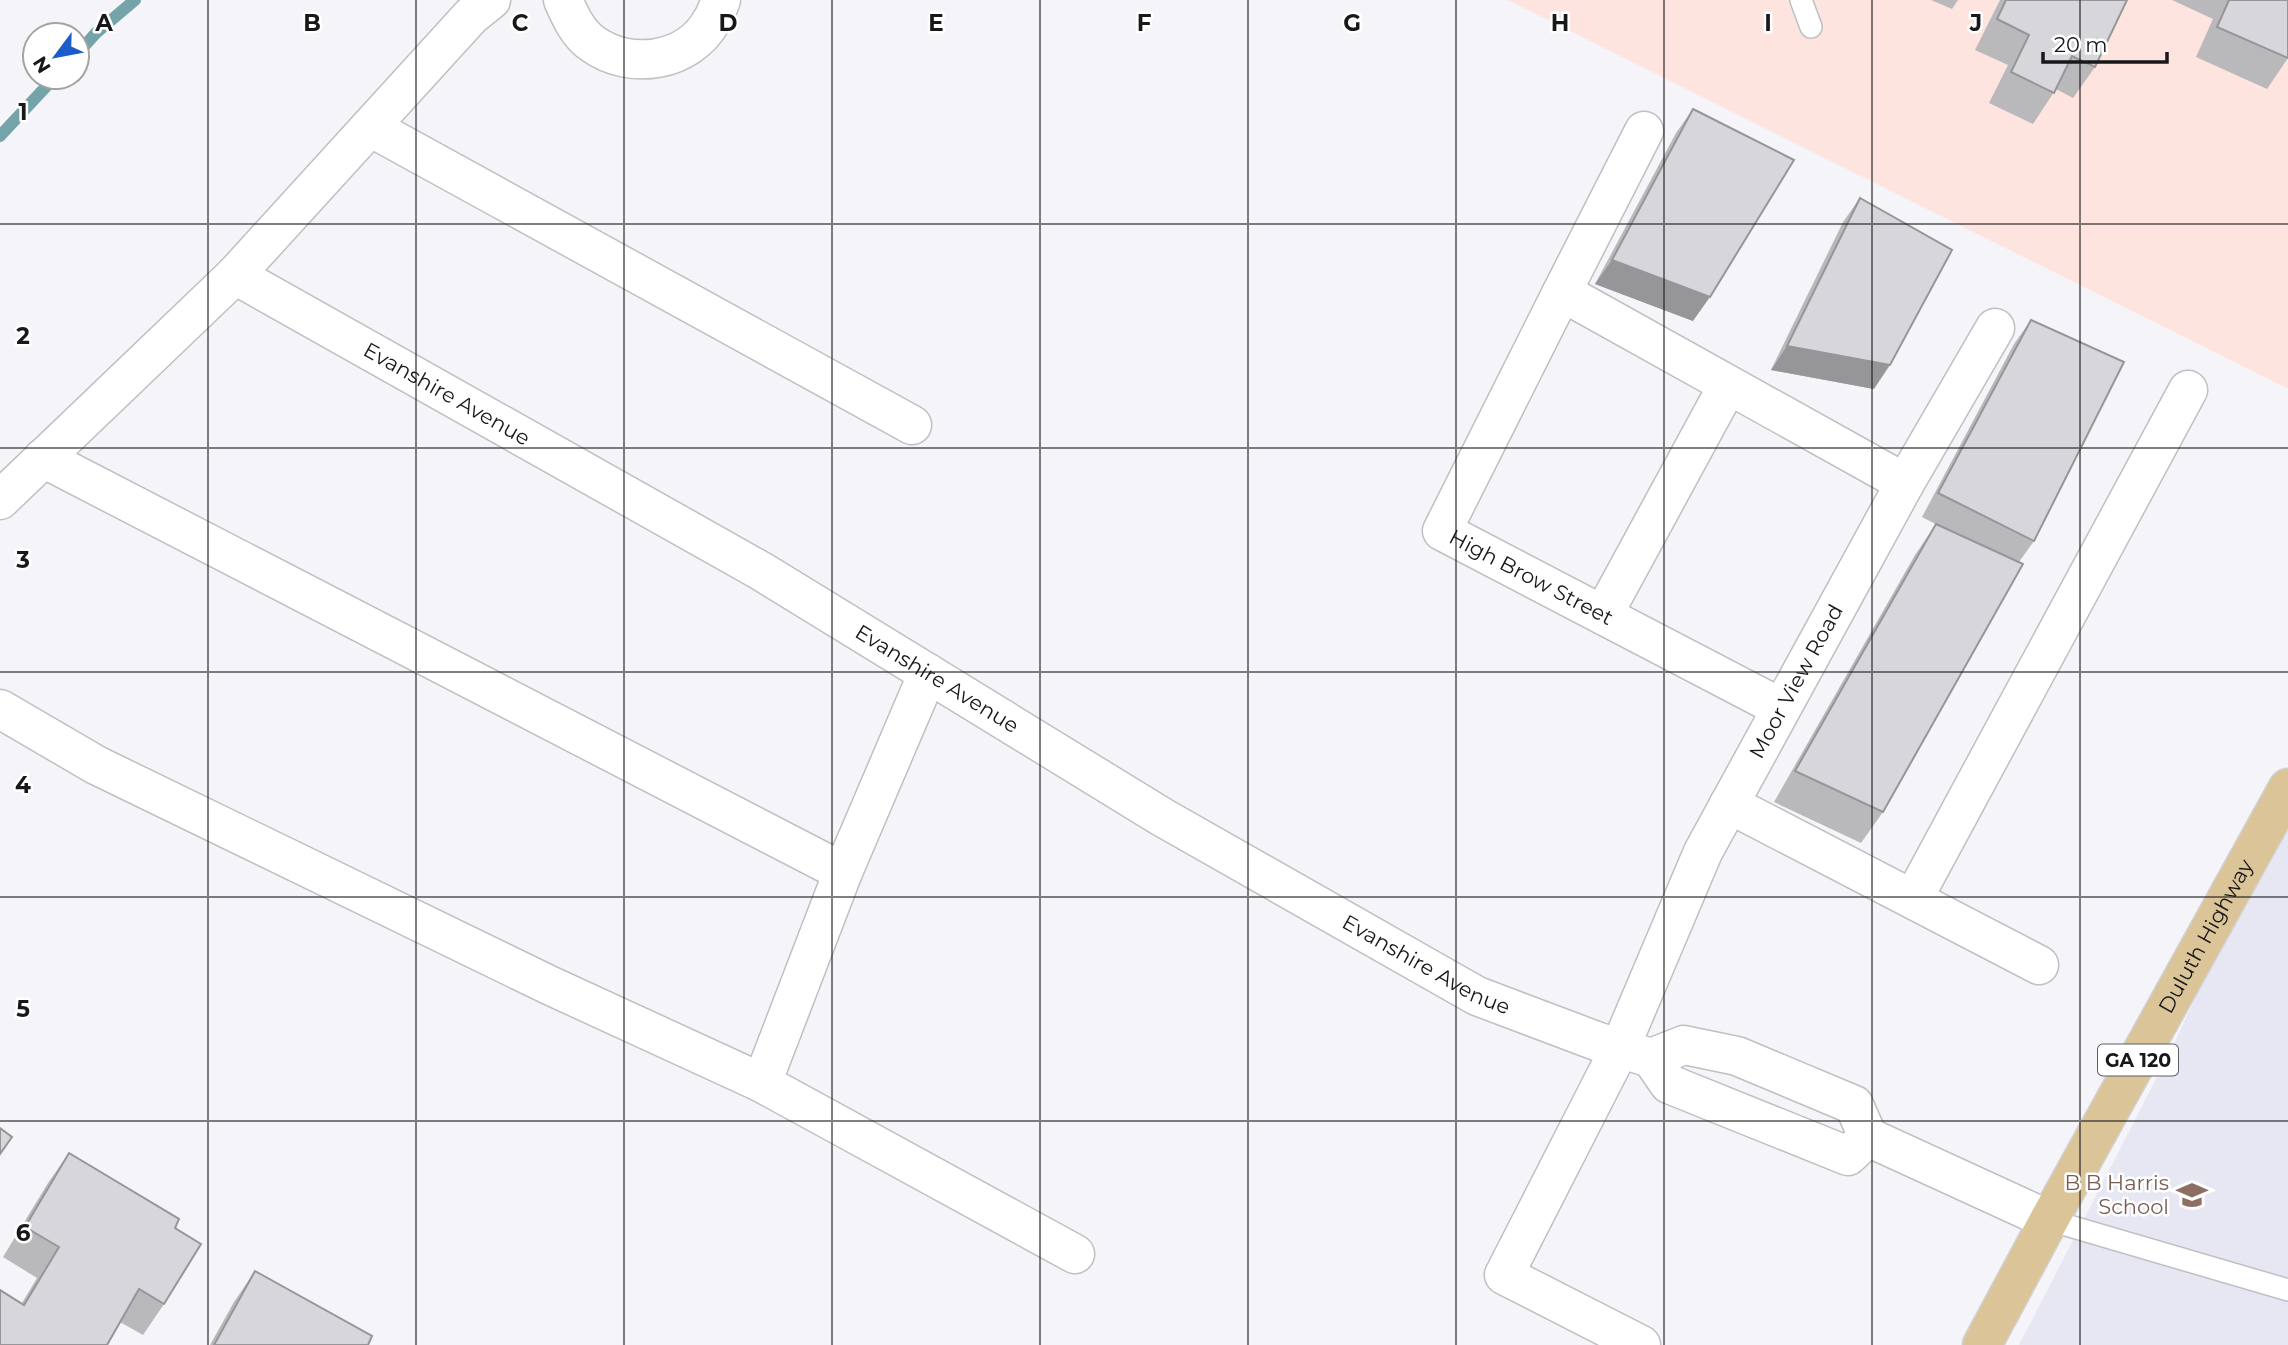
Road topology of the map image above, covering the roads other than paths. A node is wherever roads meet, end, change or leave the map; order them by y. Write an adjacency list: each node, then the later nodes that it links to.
1 (491, 0): 6 (street)
2 (563, 0): 3 (street)
3 (720, 0)
4 (1801, 0): 5 (lane)
5 (1811, 27)
6 (370, 127): 8 (street); 13 (street)
7 (1644, 131): 9 (street)
8 (235, 275): 14 (street); 18 (street, Evanshire Avenue)
9 (1562, 292): 11 (street); 17 (street, High Brow Street)
10 (1995, 328): 15 (street, Moor View Road)
11 (1728, 385): 15 (street); 17 (street)
12 (2188, 390): 24 (street)
13 (912, 425)
14 (43, 458): 16 (street); 23 (street)
15 (1905, 483): 19 (street, Moor View Road)
16 (0, 499)
17 (1603, 615): 19 (street, High Brow Street)
18 (928, 673): 23 (street); 26 (street, Evanshire Avenue)
19 (1781, 708): 22 (street, Moor View Road)
20 (0, 709): 28 (street)
21 (2288, 788): 31 (main road, Duluth Highway / GA 120)
22 (1729, 804): 24 (street); 26 (street, Moor View Road)
23 (843, 872): 28 (street)
24 (1913, 899): 25 (street)
25 (2039, 965)
26 (1635, 1053): 27 (street); 29 (street); 34 (street, Moor View Road)
27 (1786, 1076): 29 (street); 30 (street)
28 (762, 1083): 32 (street)
29 (1769, 1124): 30 (street)
30 (1868, 1137): 31 (street)
31 (2049, 1220): 33 (lane); 35 (main road, Duluth Highway / GA 120)
32 (1075, 1254)
33 (2288, 1290)
34 (1642, 1345)
35 (1982, 1345)

